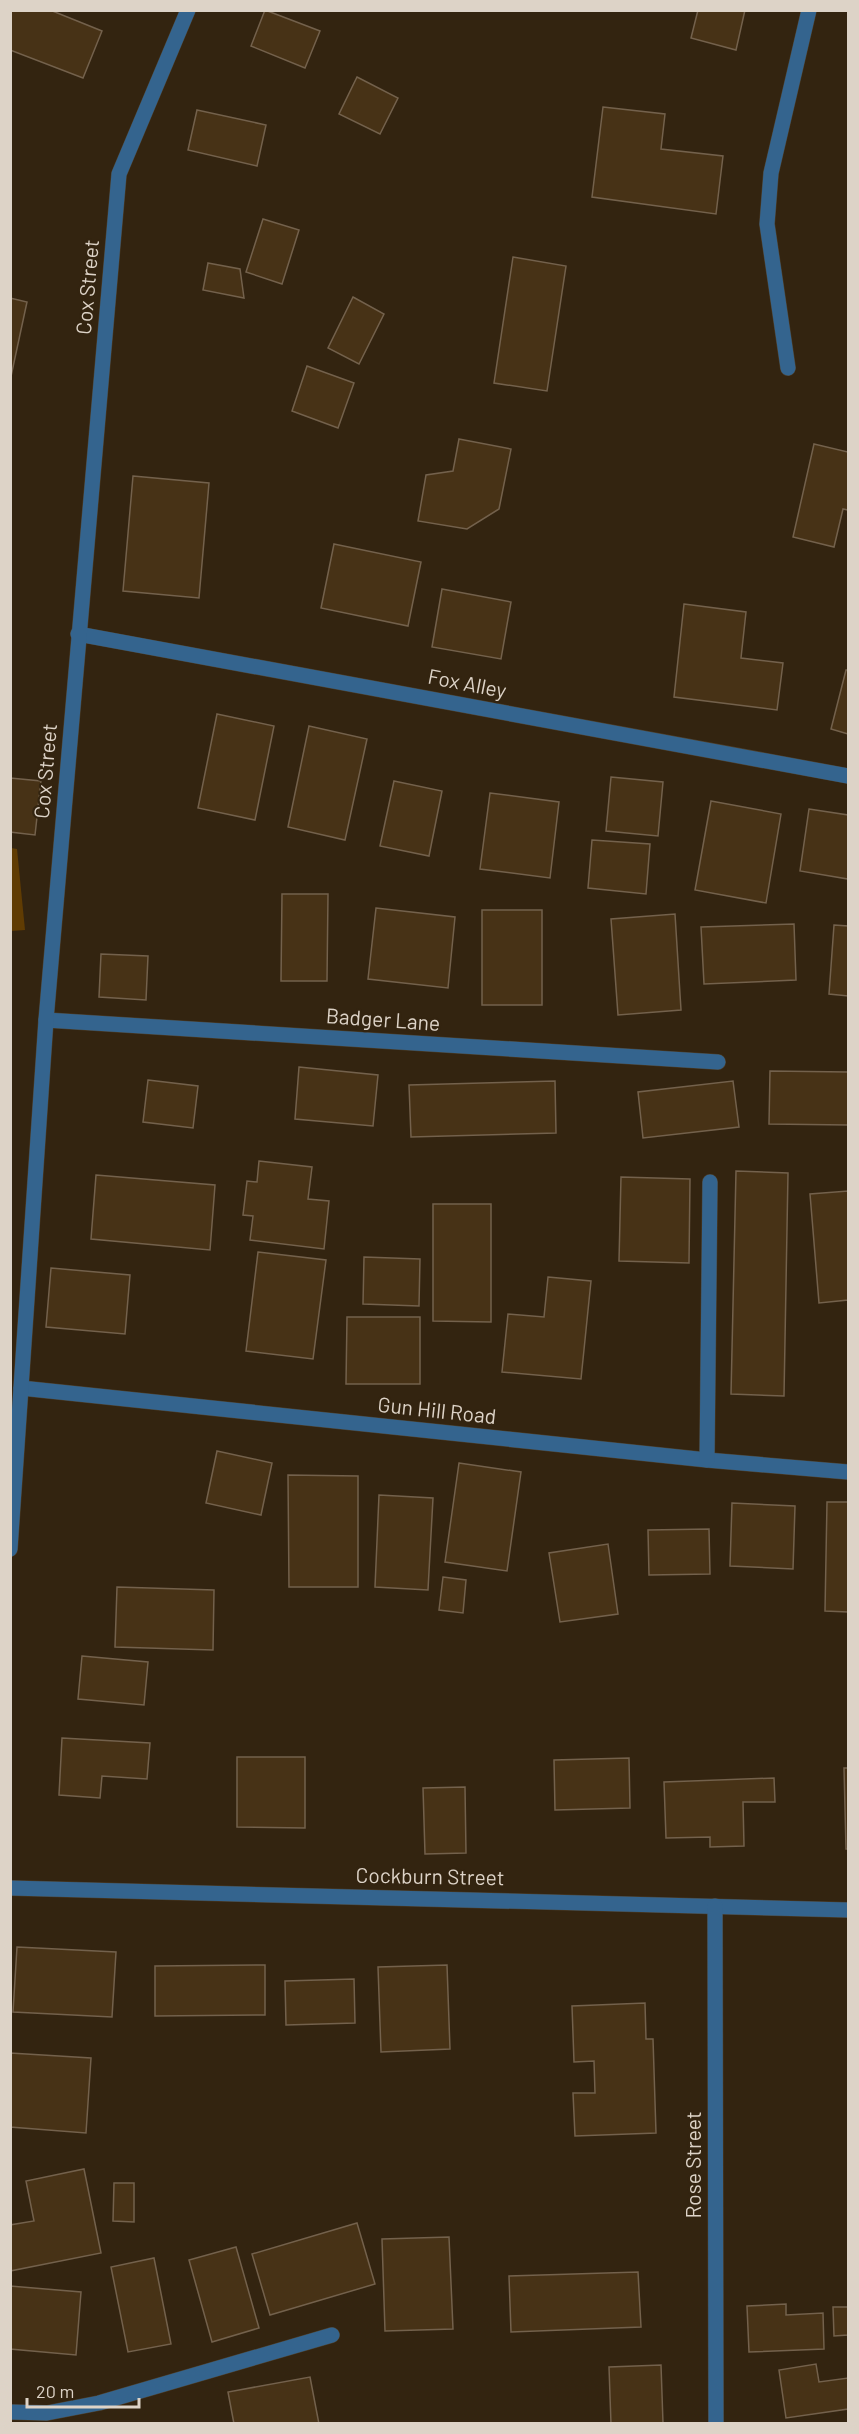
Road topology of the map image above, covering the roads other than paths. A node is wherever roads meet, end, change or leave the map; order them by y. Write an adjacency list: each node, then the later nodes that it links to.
1 (188, 10): 4 (street, Cox Street)
2 (809, 10): 3 (street)
3 (788, 368)
4 (78, 634): 5 (street, Fox Alley); 6 (street, Cox Street)
5 (849, 776)
6 (46, 1020): 7 (street, Badger Lane); 9 (street, Cox Street)
7 (718, 1062)
8 (710, 1182): 10 (street)
9 (21, 1388): 10 (street, Gun Hill Road); 12 (street, Cox Street)
10 (707, 1460): 11 (street, Gun Hill Road)
11 (849, 1472)
12 (10, 1549)
13 (10, 1888): 14 (street, Cockburn Street)
14 (715, 1905): 15 (street, Cockburn Street); 18 (street, Rose Street)
15 (849, 1910)
16 (332, 2335): 17 (street)
17 (10, 2412)
18 (716, 2424)

